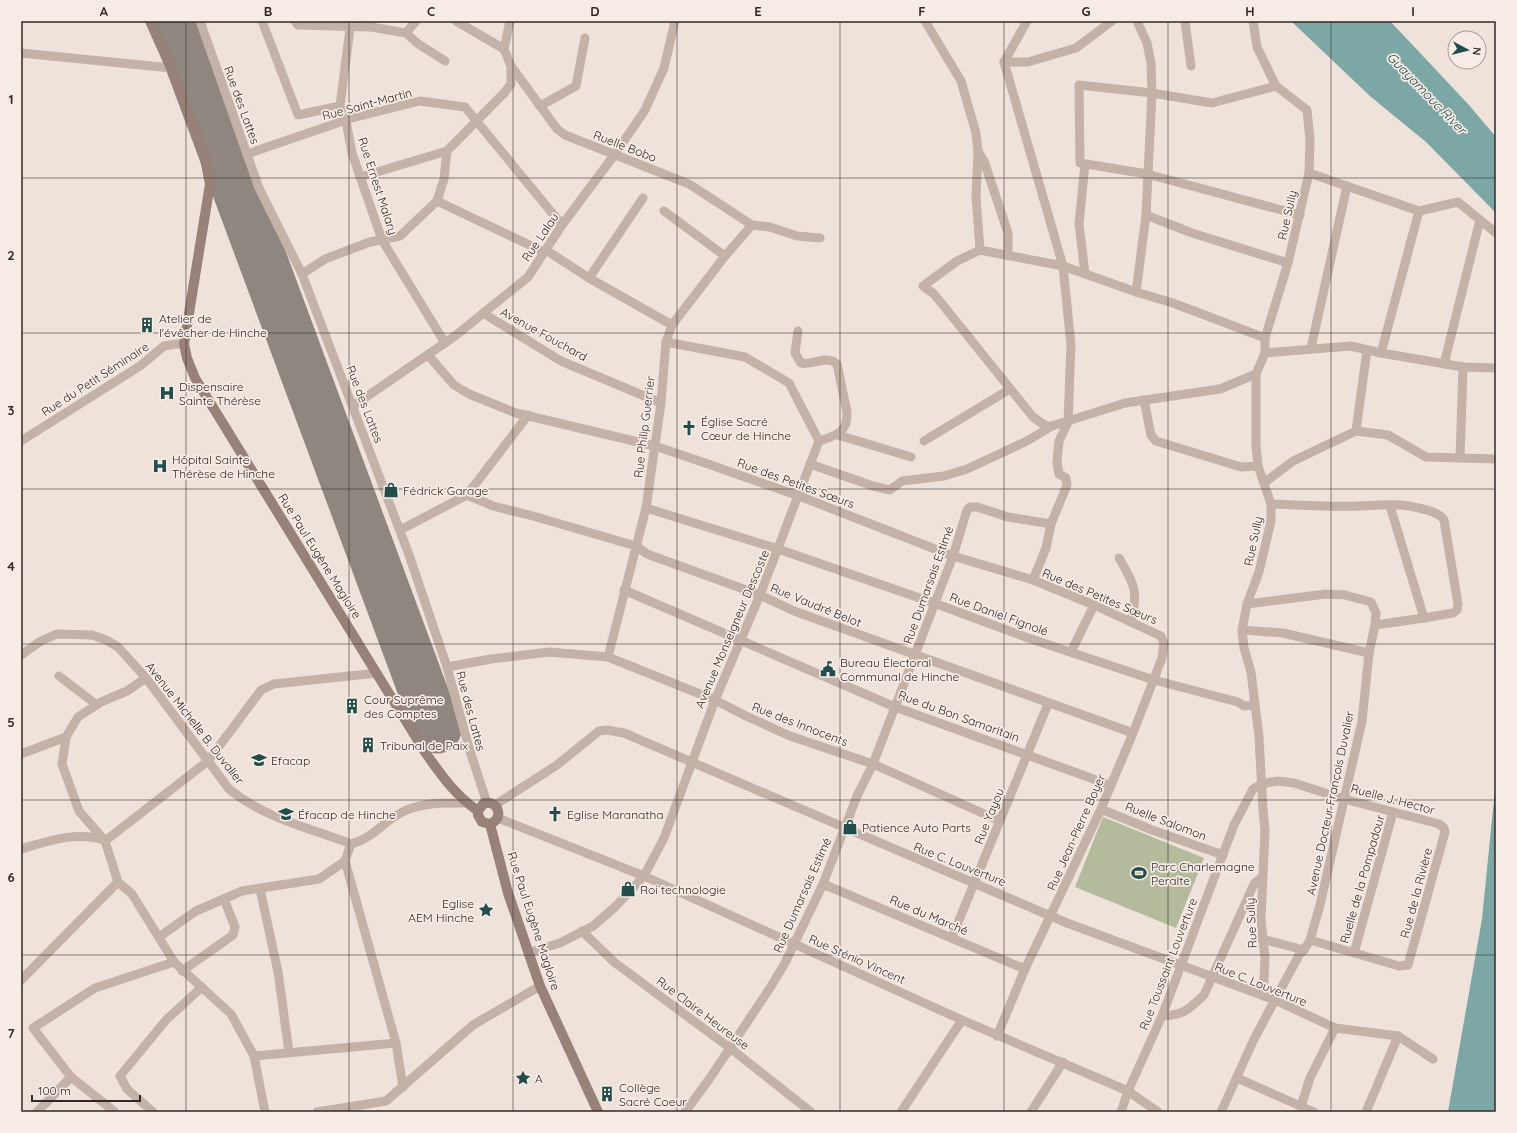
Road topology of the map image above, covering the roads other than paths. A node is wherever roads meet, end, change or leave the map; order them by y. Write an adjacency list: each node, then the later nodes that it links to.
1 (150, 21): 25 (main road, Rue Paul Eugène Magloire)
2 (200, 21): 34 (street, Rue des Lattes)
3 (262, 21): 28 (street)
4 (295, 21): 15 (street)
5 (416, 21): 17 (street)
6 (456, 21): 19 (street)
7 (510, 21): 19 (street)
8 (674, 21): 35 (street, Rue Lalau)
9 (925, 21): 33 (street)
10 (1027, 21): 22 (street)
11 (1112, 21): 22 (street)
12 (1137, 21): 27 (street)
13 (1185, 21): 24 (street)
14 (1253, 21): 26 (street, Rue Sully)
15 (351, 24): 16 (street); 28 (street)
16 (372, 24): 17 (street)
17 (406, 33): 21 (street)
18 (585, 38): 29 (street)
19 (504, 48): 23 (street)
20 (21, 53): 25 (street)
21 (445, 61)
22 (1004, 62): 58 (street)
23 (511, 66): 29 (street, Ruelle Bobo); 31 (street)
24 (1191, 66)
25 (170, 68): 69 (main road, Rue Paul Eugène Magloire)
26 (1276, 86): 27 (street); 37 (street, Rue Sully)
27 (1152, 93): 36 (street); 38 (street)
28 (340, 106): 30 (street, Rue Ernest Malary)
29 (540, 106): 35 (street, Ruelle Bobo)
30 (346, 120): 31 (street, Rue Saint-Martin); 34 (street, Rue Saint-Martin); 39 (street, Rue Ernest Malary)
31 (476, 120): 32 (street); 48 (street, Rue Saint-Martin)
32 (447, 151): 39 (street); 42 (street)
33 (978, 151): 53 (street); 55 (street)
34 (247, 154): 59 (street, Rue des Lattes)
35 (616, 154): 48 (street, Rue Lalau); 49 (street, Ruelle Bobo)
36 (1085, 164): 38 (street); 60 (street)
37 (1309, 173): 40 (street); 46 (street, Rue Sully)
38 (1147, 174): 45 (street); 46 (street)
39 (360, 177): 52 (street, Rue Ernest Malary)
40 (1347, 186): 44 (street); 70 (street)
41 (643, 198): 61 (street)
42 (437, 201): 52 (street); 54 (street)
43 (664, 211): 56 (street)
44 (1419, 211): 47 (street); 73 (street)
45 (1146, 215): 57 (street); 62 (street)
46 (1300, 215): 57 (street, Rue Sully)
47 (1480, 220): 50 (street); 75 (street)
48 (562, 225): 54 (street, Rue Lalau)
49 (752, 225): 51 (street); 56 (street, Rue Philip Guerrier)
50 (1496, 233)
51 (820, 238)
52 (382, 240): 59 (street); 68 (street, Rue Ernest Malary)
53 (980, 250): 55 (street); 79 (street)
54 (545, 251): 61 (street); 63 (street, Rue Lalau)
55 (1008, 255): 58 (street)
56 (725, 256): 64 (street, Rue Philip Guerrier)
57 (1288, 263): 66 (street, Rue Sully)
58 (1063, 266): 60 (street); 84 (street)
59 (302, 274): 82 (street, Rue des Lattes)
60 (1085, 274): 62 (street)
61 (588, 278): 64 (street)
62 (1136, 292): 66 (street)
63 (483, 313): 68 (street, Rue Lalau); 81 (street, Avenue Fouchard)
64 (672, 325): 67 (street, Rue Philip Guerrier)
65 (798, 331): 87 (street)
66 (1265, 338): 72 (street, Rue Sully)
67 (666, 342): 81 (street, Rue Philip Guerrier); 89 (street)
68 (445, 343): 74 (street, Rue Lalau)
69 (184, 344): 88 (street, Rue du Petit Séminaire); 127 (main road, Rue Paul Eugène Magloire)
70 (1311, 348): 71 (street); 72 (street)
71 (1367, 350): 73 (street); 86 (street)
72 (1265, 353): 78 (street, Rue Sully)
73 (1381, 353): 75 (street)
74 (428, 355): 82 (street, Rue Lalau); 83 (street, Rue des Petites Sœurs)
75 (1444, 364): 76 (street)
76 (1463, 367): 77 (street); 93 (street)
77 (1496, 368)
78 (1256, 374): 80 (street); 96 (street, Rue Sully)
79 (1010, 389): 85 (street); 90 (street)
80 (1144, 400): 84 (street); 96 (street)
81 (661, 403): 91 (street, Rue Philip Guerrier)
82 (353, 406): 104 (street, Rue des Lattes)
83 (528, 416): 91 (street, Rue des Petites Sœurs); 98 (street)
84 (1068, 422): 85 (street); 103 (street)
85 (1052, 426): 95 (street)
86 (1356, 431): 93 (street); 97 (street)
87 (838, 436): 89 (street); 92 (street)
88 (21, 441)
89 (819, 441): 95 (street, Avenue Monseigneur Descoste)
90 (924, 441)
91 (655, 446): 99 (street, Rue des Petites Sœurs); 102 (street, Rue Philip Guerrier)
92 (911, 457)
93 (1460, 458): 94 (street)
94 (1496, 459)
95 (810, 464): 99 (street, Avenue Monseigneur Descoste)
96 (1258, 466): 97 (street, Rue Sully)
97 (1264, 483): 100 (street, Rue Sully)
98 (467, 496): 104 (street); 105 (street, Rue Vaudré Belot)
99 (799, 496): 106 (street, Avenue Monseigneur Descoste); 107 (street, Rue des Petites Sœurs)
100 (1271, 504): 101 (street); 113 (street, Rue Sully)
101 (1390, 506): 115 (street); 115 (street)
102 (646, 508): 105 (street, Rue Philip Guerrier); 106 (street, Rue Daniel Fignolé)
103 (1051, 524): 107 (street, Rue Dumarsais Estimé); 109 (street)
104 (400, 530): 126 (street, Rue des Lattes)
105 (636, 546): 110 (street, Rue Philip Guerrier); 111 (street, Rue Vaudré Belot)
106 (778, 548): 111 (street, Avenue Monseigneur Descoste); 112 (street, Rue Daniel Fignolé)
107 (953, 556): 109 (street, Rue des Petites Sœurs); 112 (street, Rue Dumarsais Estimé)
108 (1118, 558): 116 (street)
109 (1033, 580): 114 (street, Rue des Petites Sœurs)
110 (624, 590): 120 (street, Rue du Bon Samaritain); 125 (street, Rue Philip Guerrier)
111 (760, 595): 120 (street, Avenue Monseigneur Descoste); 124 (street, Rue Vaudré Belot)
112 (934, 603): 121 (street, Rue Daniel Fignolé); 124 (street, Rue Dumarsais Estimé)
113 (1247, 604): 117 (street, Avenue Docteur François Duvalier); 118 (street, Rue Sully)
114 (1094, 605): 116 (street, Rue des Petites Sœurs); 121 (street)
115 (1424, 618): 117 (street)
116 (1131, 621): 119 (street, Rue des Petites Sœurs)
117 (1375, 625): 122 (street, Avenue Docteur François Duvalier)
118 (1242, 630): 122 (street); 134 (street, Rue Sully)
119 (1161, 636): 130 (street, Rue Jean-Pierre Boyer)
120 (741, 640): 131 (street, Avenue Monseigneur Descoste); 135 (street, Rue du Bon Samaritain)
121 (1071, 652): 130 (street, Rue Daniel Fignolé)
122 (1369, 653): 145 (street, Avenue Docteur François Duvalier)
123 (21, 655): 129 (street, Avenue Michelle B. Duvalier)
124 (915, 656): 132 (street, Rue Vaudré Belot); 135 (street, Rue Dumarsais Estimé)
125 (608, 657): 126 (street, Rue des Innocents); 131 (street, Rue des Innocents)
126 (447, 667): 147 (street, Rue des Lattes)
127 (377, 673): 140 (street); 146 (main road, Rue Paul Eugène Magloire)
128 (59, 676): 133 (street)
129 (146, 678): 133 (street); 140 (street, Avenue Michelle B. Duvalier)
130 (1154, 680): 134 (street, Rue Daniel Fignolé); 136 (street, Rue Jean-Pierre Boyer)
131 (715, 700): 141 (street, Avenue Monseigneur Descoste); 142 (street, Rue des Innocents)
132 (1048, 704): 136 (street, Rue Vaudré Belot); 139 (street, Rue Yayou)
133 (96, 705): 137 (street)
134 (1254, 705): 143 (street, Rue Sully)
135 (895, 707): 139 (street, Rue du Bon Samaritain); 142 (street, Rue Dumarsais Estimé)
136 (1133, 733): 144 (street, Rue Jean-Pierre Boyer)
137 (66, 737): 138 (street); 155 (street)
138 (21, 754)
139 (1027, 754): 144 (street, Rue du Bon Samaritain); 152 (street, Rue Yayou)
140 (208, 761): 155 (street); 156 (street, Avenue Michelle B. Duvalier)
141 (691, 763): 147 (street, Rue C. Louverture); 153 (street, Rue C. Louverture); 160 (street, Avenue Monseigneur Descoste)
142 (873, 764): 152 (street, Rue des Innocents); 153 (street, Rue Dumarsais Estimé)
143 (1261, 784): 145 (street, Ruelle J. Hector); 158 (street, Rue Toussaint Louverture); 161 (street, Rue Sully)
144 (1110, 785): 148 (street, Rue Jean-Pierre Boyer)
145 (1344, 799): 150 (street, Ruelle J. Hector); 172 (street, Avenue Docteur François Duvalier)
146 (465, 803): 149 (main road, Rue Paul Eugène Magloire); 156 (street)
147 (491, 804): 149 (main road); 151 (main road)
148 (1101, 809): 158 (street, Ruelle Salomon); 167 (street, Rue Jean-Pierre Boyer)
149 (478, 811): 151 (main road)
150 (1394, 812): 154 (street, Ruelle J. Hector); 176 (street, Ruelle de la Pompadour)
151 (494, 821): 160 (street, Rue Sténio Vincent); 175 (main road, Rue Paul Eugène Magloire)
152 (1000, 821): 163 (street, Rue Yayou)
153 (844, 828): 163 (street, Rue C. Louverture); 164 (street, Rue Dumarsais Estimé)
154 (1444, 832): 176 (street, Rue de la Rivière)
155 (105, 841): 157 (street); 162 (street)
156 (351, 844): 159 (street)
157 (21, 849)
158 (1223, 855): 178 (street, Rue Toussaint Louverture)
159 (345, 861): 165 (street); 192 (street)
160 (644, 876): 168 (street, Avenue Monseigneur Descoste); 173 (street, Rue Sténio Vincent)
161 (1262, 877): 171 (street, Rue Sully); 181 (street)
162 (118, 882): 169 (street); 182 (street)
163 (976, 882): 167 (street, Rue C. Louverture); 170 (street, Rue Yayou)
164 (823, 884): 170 (street, Rue du Marché); 173 (street, Rue Dumarsais Estimé)
165 (260, 889): 166 (street); 194 (street)
166 (224, 899): 169 (street); 180 (street)
167 (1051, 916): 178 (street, Rue C. Louverture); 179 (street, Rue Jean-Pierre Boyer)
168 (582, 931): 175 (street, Avenue Monseigneur Descoste); 193 (street, Rue Claire Heureuse)
169 (159, 937): 177 (street)
170 (952, 937): 179 (street, Rue du Marché)
171 (1262, 939): 174 (street); 185 (street, Rue Sully)
172 (1310, 940): 174 (street, Avenue Docteur François Duvalier); 176 (street)
173 (794, 944): 188 (street, Rue Sténio Vincent); 193 (street, Rue Dumarsais Estimé)
174 (1304, 950): 186 (street, Avenue Docteur François Duvalier)
175 (528, 953): 183 (main road, Rue Paul Eugène Magloire)
176 (1354, 953)
177 (174, 962): 180 (street); 198 (street)
178 (1180, 965): 181 (street, Rue C. Louverture); 187 (street, Rue Toussaint Louverture)
179 (1025, 969): 190 (street, Rue Jean-Pierre Boyer)
180 (182, 971): 184 (street)
181 (1213, 977): 185 (street, Rue C. Louverture); 187 (street)
182 (21, 980)
183 (540, 986): 200 (street); 209 (main road, Rue Paul Eugène Magloire)
184 (202, 987): 195 (street); 206 (street)
185 (1263, 996): 186 (street, Rue C. Louverture)
186 (1275, 1000): 189 (street, Rue C. Louverture); 199 (street, Avenue Docteur François Duvalier)
187 (1162, 1016): 201 (street, Rue Toussaint Louverture)
188 (962, 1020): 190 (street, Rue Sténio Vincent); 212 (street)
189 (1335, 1028): 191 (street, Rue C. Louverture); 202 (street)
190 (997, 1036): 197 (street, Rue Sténio Vincent)
191 (1398, 1036): 196 (street, Rue C. Louverture); 218 (street)
192 (396, 1043): 194 (street); 200 (street)
193 (730, 1048): 203 (street, Rue Dumarsais Estimé); 211 (street, Rue Claire Heureuse)
194 (289, 1052): 195 (street)
195 (254, 1056): 207 (street)
196 (1433, 1059)
197 (1063, 1062): 201 (street, Rue Sténio Vincent); 213 (street)
198 (71, 1077): 204 (street); 205 (street)
199 (1237, 1078): 202 (street); 216 (street, Avenue Docteur François Duvalier)
200 (403, 1087): 208 (street)
201 (1128, 1091): 214 (street, Rue Toussaint Louverture); 215 (street, Rue Sténio Vincent)
202 (1302, 1106): 217 (street)
203 (693, 1108): 210 (street, Rue Dumarsais Estimé)
204 (37, 1112)
205 (115, 1112)
206 (153, 1112)
207 (264, 1112)
208 (317, 1112)
209 (598, 1112)
210 (685, 1112)
211 (811, 1112)
212 (901, 1112)
213 (1031, 1112)
214 (1121, 1112)
215 (1158, 1112)
216 (1221, 1112)
217 (1314, 1112)
218 (1366, 1112)

